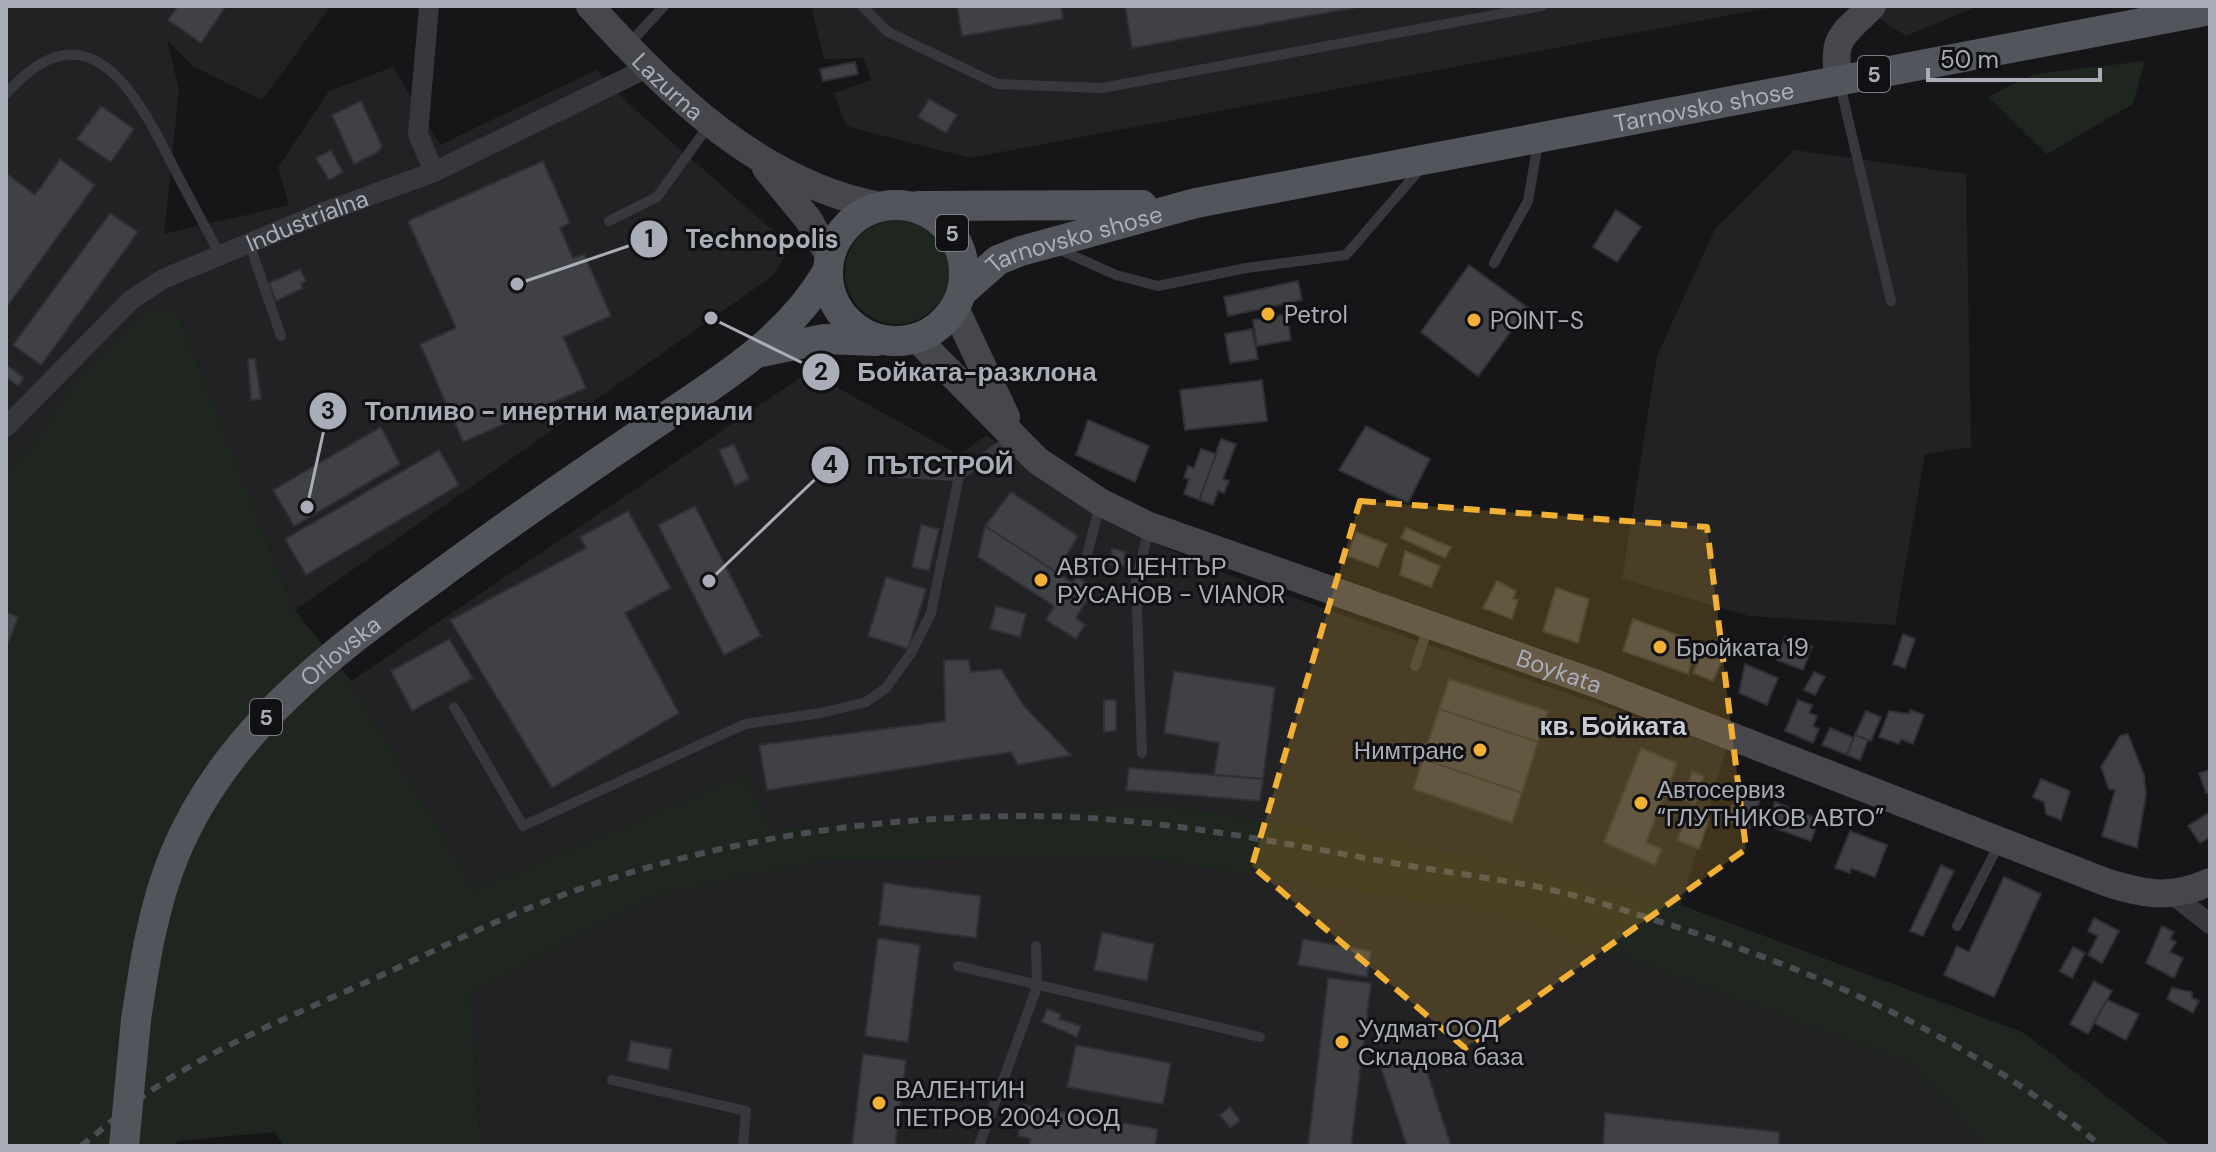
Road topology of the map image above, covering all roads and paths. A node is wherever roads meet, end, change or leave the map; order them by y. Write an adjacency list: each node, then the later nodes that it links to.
1 (429, 6): 16 (street)
2 (664, 6): 8 (lane)
3 (862, 6): 4 (lane)
4 (1542, 6)
5 (1872, 6): 10 (street)
6 (593, 9): 8 (street, Lazurna)
7 (2210, 10): 10 (main road, Tarnovsko shose / 5)
8 (627, 47): 9 (street, Lazurna)
9 (647, 68): 12 (street, Lazurna); 16 (street, Industrialna)
10 (1839, 81): 13 (main road, Tarnovsko shose / 5); 27 (lane)
11 (6, 94): 23 (lane)
12 (710, 123): 14 (street, Lazurna); 20 (lane)
13 (1539, 138): 15 (main road, Tarnovsko shose / 5); 24 (lane)
14 (755, 155): 18 (street, Lazurna); 25 (street, Lazurna)
15 (1429, 159): 17 (main road, Tarnovsko shose / 5); 22 (lane)
16 (434, 172): 21 (street, Industrialna)
17 (1196, 203): 19 (main road, Tarnovsko shose / 5); 22 (main road, Tarnovsko shose / 5)
18 (880, 206): 19 (main road, 5); 25 (main road, 5)
19 (913, 206): 26 (main road, 5)
20 (609, 221)
21 (249, 243): 23 (street, Industrialna); 28 (lane)
22 (1045, 244): 26 (main road, Tarnovsko shose / 5)
23 (220, 255): 31 (street, Industrialna)
24 (1494, 263)
25 (828, 264): 29 (main road); 30 (main road, Orlovska / 5)
26 (959, 300): 29 (main road, 5); 32 (street, Boykata)
27 (1891, 301)
28 (281, 336)
29 (906, 340): 30 (main road, Orlovska / 5); 32 (street, Boykata)
30 (760, 353): 52 (main road, Orlovska / 5, bridge)
31 (6, 427)
32 (1015, 435): 34 (lane); 35 (street, Boykata)
33 (899, 473): 34 (lane)
34 (959, 476): 40 (lane)
35 (1100, 502): 36 (street, Boykata); 37 (lane)
36 (1149, 526): 38 (street, Boykata); 41 (lane)
37 (1085, 563)
38 (1429, 626): 39 (lane); 42 (street, Boykata)
39 (1415, 666)
40 (454, 707)
41 (1142, 753)
42 (2000, 842): 44 (street, Boykata); 46 (lane)
43 (2210, 882): 44 (street, Boykata)
44 (2173, 895): 45 (street)
45 (2210, 924)
46 (1957, 926)
47 (1036, 946): 49 (lane)
48 (958, 966): 49 (lane)
49 (1037, 987): 50 (lane); 54 (lane)
50 (1260, 1037)
51 (612, 1080): 53 (lane)
52 (124, 1146)
53 (743, 1146)
54 (979, 1146)

